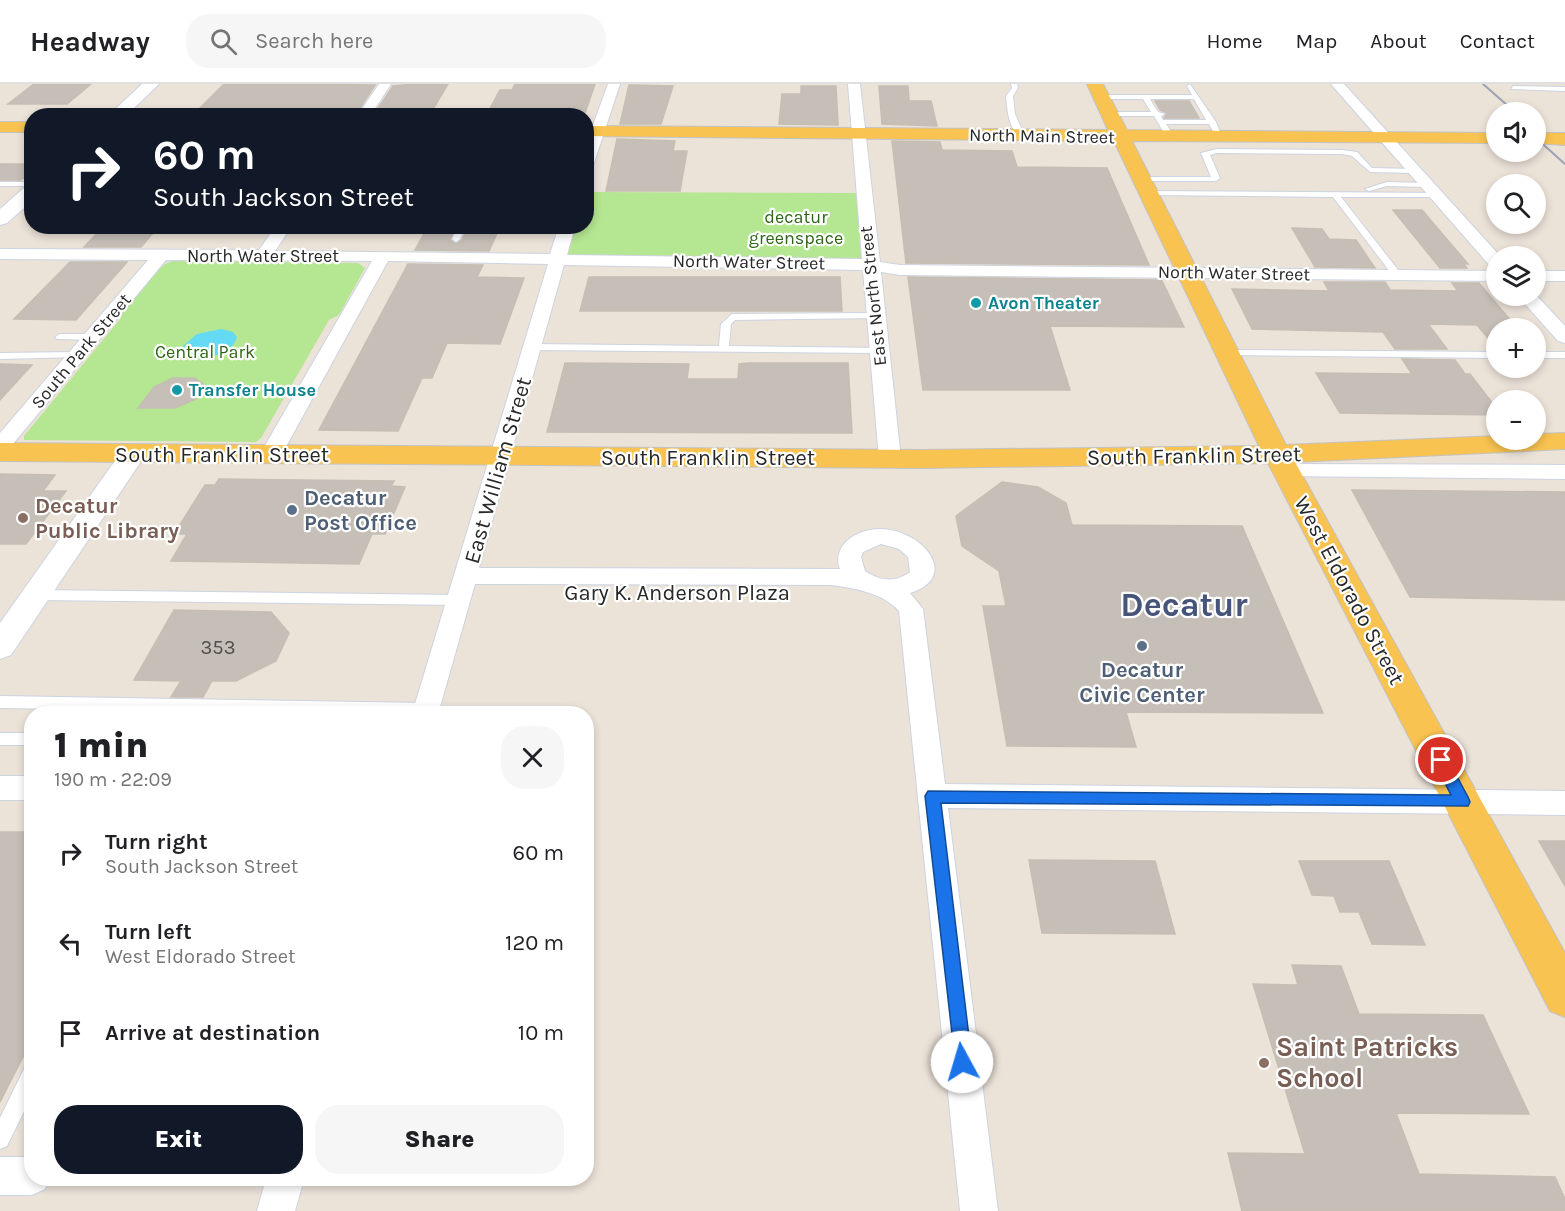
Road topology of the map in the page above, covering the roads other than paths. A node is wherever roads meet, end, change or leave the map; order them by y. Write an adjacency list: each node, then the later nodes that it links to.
1 (151, 84): 15 (street)
2 (385, 84): 16 (street)
3 (614, 84): 23 (street)
4 (854, 84): 26 (street, East North Street)
5 (1014, 84): 27 (lane)
6 (1337, 84): 29 (street)
7 (1190, 86): 12 (lane)
8 (1513, 88): 9 (lane)
9 (1565, 89)
10 (1098, 90): 11 (lane); 17 (main road, West Eldorado Street)
11 (1145, 97): 12 (lane); 20 (lane)
12 (1196, 97): 14 (lane)
13 (1192, 105): 14 (lane)
14 (1201, 105): 19 (lane)
15 (125, 108)
16 (368, 108)
17 (1110, 114): 20 (lane); 28 (main road, West Eldorado Street)
18 (1197, 114): 19 (lane)
19 (1207, 114): 24 (lane)
20 (1162, 121): 24 (main road, North Main Street); 28 (main road, North Main Street)
21 (0, 127): 22 (main road)
22 (24, 127)
23 (594, 127)
24 (1216, 130): 29 (main road, North Main Street)
25 (594, 131): 26 (main road, North Main Street)
26 (858, 133): 27 (main road, North Main Street); 56 (street, East North Street)
27 (1021, 136): 28 (main road, North Main Street)
28 (1121, 136): 39 (main road, West Eldorado Street)
29 (1384, 137): 30 (main road, North Main Street); 34 (street)
30 (1486, 138)
31 (1546, 138): 32 (main road)
32 (1565, 139)
33 (1370, 170): 34 (lane); 36 (lane); 38 (lane)
34 (1415, 171): 42 (street)
35 (0, 183): 37 (lane)
36 (1198, 183): 38 (lane); 39 (lane)
37 (24, 184)
38 (1383, 185): 42 (lane)
39 (1145, 186): 43 (lane); 57 (main road, West Eldorado Street)
40 (0, 190): 41 (lane)
41 (24, 190)
42 (1432, 190): 43 (lane); 50 (street)
43 (1335, 194): 58 (lane)
44 (24, 197): 45 (street)
45 (0, 219)
46 (278, 234): 53 (street)
47 (458, 234): 49 (lane)
48 (565, 234): 55 (street, East William Street)
49 (456, 239)
50 (1486, 250)
51 (0, 254): 52 (street, North Water Street)
52 (161, 255): 53 (street, North Water Street); 65 (street, South Park Street)
53 (263, 255): 54 (street, North Water Street)
54 (382, 256): 55 (street, North Water Street); 80 (street)
55 (557, 260): 56 (street, North Water Street); 67 (street, East William Street)
56 (871, 266): 57 (street, North Water Street); 63 (street, East North Street)
57 (1187, 272): 58 (street, North Water Street); 70 (main road, West Eldorado Street)
58 (1397, 275): 59 (street, North Water Street)
59 (1486, 276)
60 (1546, 276): 61 (street)
61 (1565, 276)
62 (1536, 306): 66 (street)
63 (875, 316): 68 (lane); 69 (street, East North Street)
64 (60, 337): 65 (lane)
65 (92, 337): 71 (street, South Park Street)
66 (1565, 337)
67 (532, 347): 68 (lane); 81 (street, East William Street)
68 (724, 348): 69 (lane)
69 (879, 350): 82 (street, East North Street)
70 (1227, 353): 72 (lane); 83 (main road, West Eldorado Street)
71 (77, 355): 75 (lane); 77 (street, South Park Street)
72 (1486, 355)
73 (1546, 355): 74 (lane)
74 (1565, 355)
75 (0, 356)
76 (1565, 441): 83 (main road, South Franklin Street)
77 (0, 446)
78 (0, 452): 79 (main road, South Franklin Street)
79 (133, 454): 80 (main road, South Franklin Street); 87 (street)
80 (271, 454): 81 (main road, South Franklin Street)
81 (502, 455): 82 (main road, South Franklin Street); 86 (street, East William Street)
82 (890, 459): 83 (main road, South Franklin Street)
83 (1282, 462): 84 (street); 98 (main road, West Eldorado Street)
84 (1565, 472)
85 (918, 576): 88 (street); 88 (street); 88 (street)
86 (462, 589): 87 (lane); 88 (street, Gary K. Anderson Plaza); 92 (street, East William Street)
87 (35, 596): 89 (street)
88 (893, 597): 97 (street)
89 (0, 646)
90 (0, 702): 91 (lane)
91 (170, 706)
92 (427, 706)
93 (0, 739): 94 (lane)
94 (24, 739)
95 (0, 788): 96 (street)
96 (24, 788)
97 (933, 796): 98 (street); 107 (street)
98 (1462, 802): 99 (street); 100 (main road, West Eldorado Street)
99 (1565, 803)
100 (1565, 996)
101 (24, 1090): 102 (lane)
102 (0, 1138)
103 (0, 1176): 104 (street)
104 (24, 1176)
105 (283, 1186): 106 (street)
106 (276, 1211)
107 (979, 1211)

